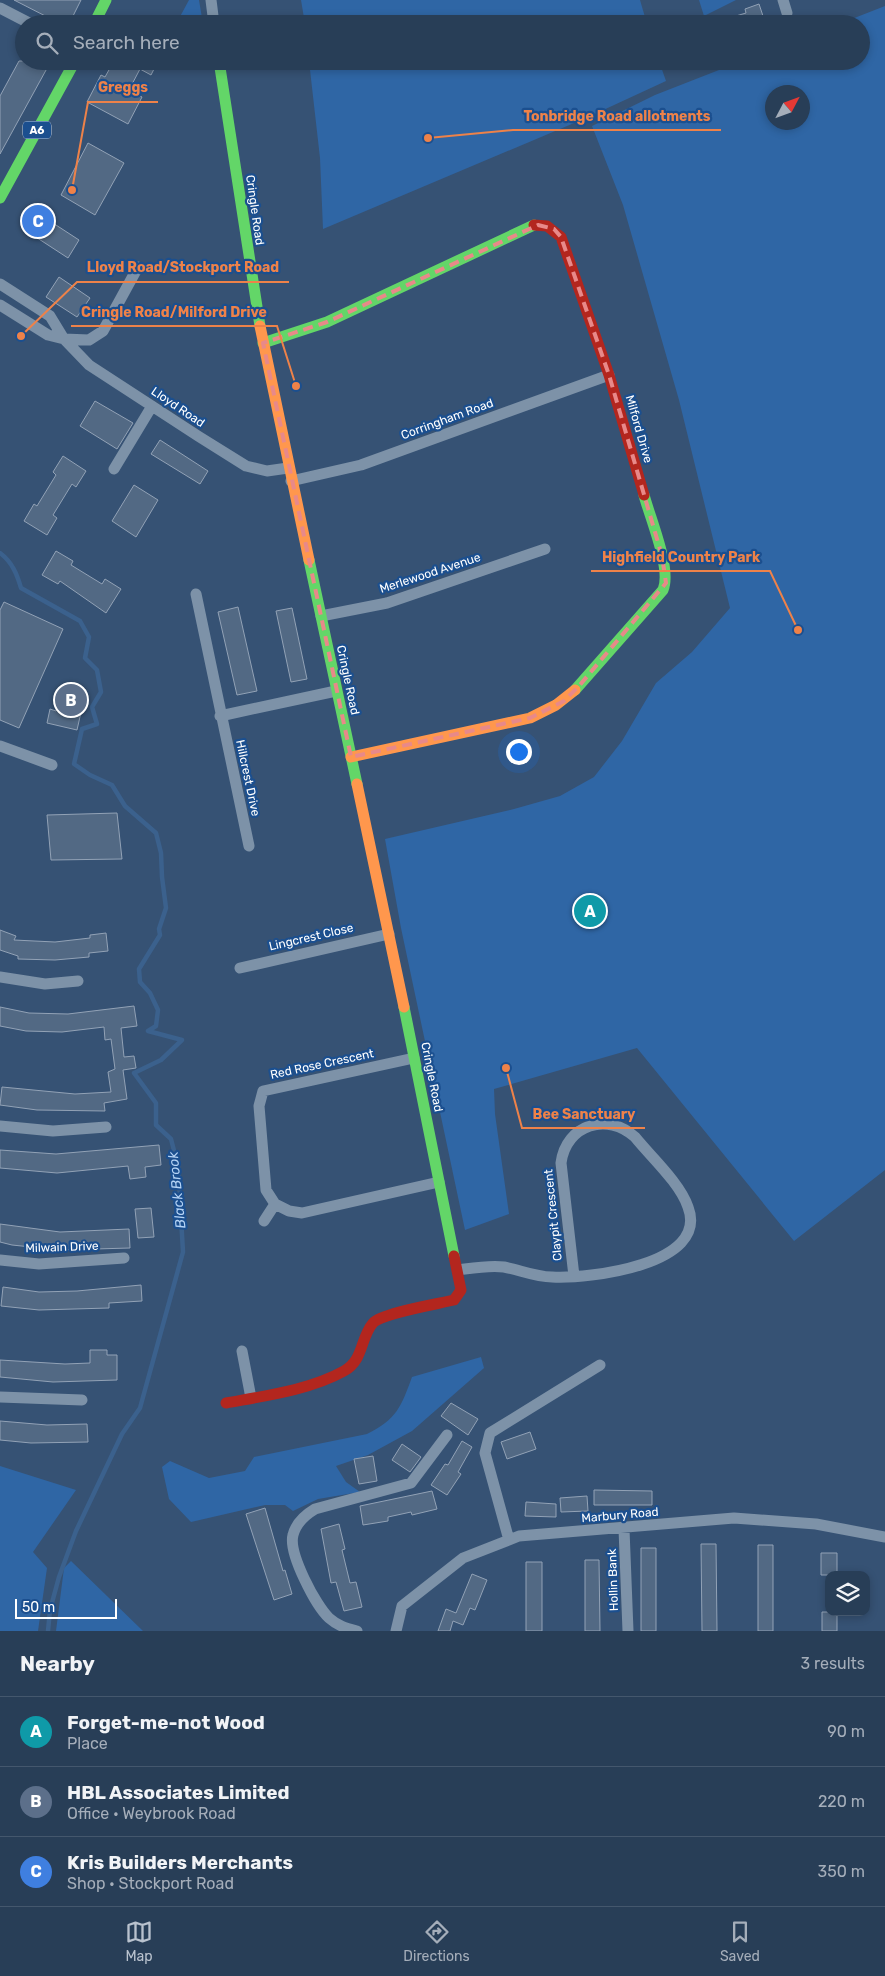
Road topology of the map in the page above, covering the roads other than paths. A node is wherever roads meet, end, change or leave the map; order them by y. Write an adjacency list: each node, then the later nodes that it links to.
1 (106, 0): 6 (main road)
2 (210, 0): 7 (street)
3 (783, 0): 5 (street)
4 (0, 8): 8 (street)
5 (786, 13)
6 (98, 15)
7 (212, 15)
8 (15, 16)
9 (70, 70): 11 (main road, A6)
10 (220, 70): 16 (main road, Cringle Road)
11 (0, 198)
12 (138, 267): 15 (street)
13 (0, 284): 15 (street, Lloyd Road)
14 (0, 305): 15 (street, Lloyd Road)
15 (64, 339): 18 (street, Lloyd Road)
16 (263, 343): 17 (main road, Milford Drive); 19 (main road, Cringle Road)
17 (610, 375): 21 (street, Corringham Road); 28 (main road, Milford Drive)
18 (152, 406): 19 (street, Lloyd Road); 20 (street)
19 (288, 468): 21 (main road, Cringle Road)
20 (114, 469)
21 (291, 481): 24 (main road, Cringle Road)
22 (545, 549): 24 (street, Merlewood Avenue)
23 (196, 594): 26 (street, Hillcrest Drive)
24 (321, 616): 25 (main road, Cringle Road)
25 (336, 691): 26 (street); 28 (main road, Cringle Road)
26 (220, 716): 30 (street, Hillcrest Drive)
27 (0, 746): 29 (street)
28 (351, 757): 31 (main road, Cringle Road)
29 (52, 765)
30 (249, 846)
31 (389, 934): 32 (street, Lingcrest Close); 35 (main road, Cringle Road)
32 (240, 968)
33 (0, 977): 34 (street)
34 (78, 982)
35 (414, 1058): 38 (main road, Cringle Road); 39 (street, Red Rose Crescent)
36 (0, 1126): 37 (street)
37 (106, 1127)
38 (438, 1182): 39 (street); 43 (main road, Cringle Road)
39 (275, 1204): 40 (street)
40 (264, 1221)
41 (124, 1258): 42 (street, Milwain Drive)
42 (0, 1260)
43 (458, 1270): 44 (street, Claypit Crescent); 48 (main road, Cringle Road)
44 (574, 1276): 44 (street, Claypit Crescent)
45 (242, 1351): 48 (street)
46 (600, 1366): 54 (street)
47 (0, 1397): 49 (street)
48 (251, 1398): 50 (main road)
49 (82, 1400)
50 (226, 1403)
51 (447, 1434): 55 (street)
52 (624, 1529): 53 (street, Marbury Road); 54 (street, Marbury Road); 57 (street, Hollin Bank)
53 (885, 1537)
54 (509, 1540): 56 (street, Marbury Road)
55 (357, 1631)
56 (396, 1631)
57 (628, 1631)

